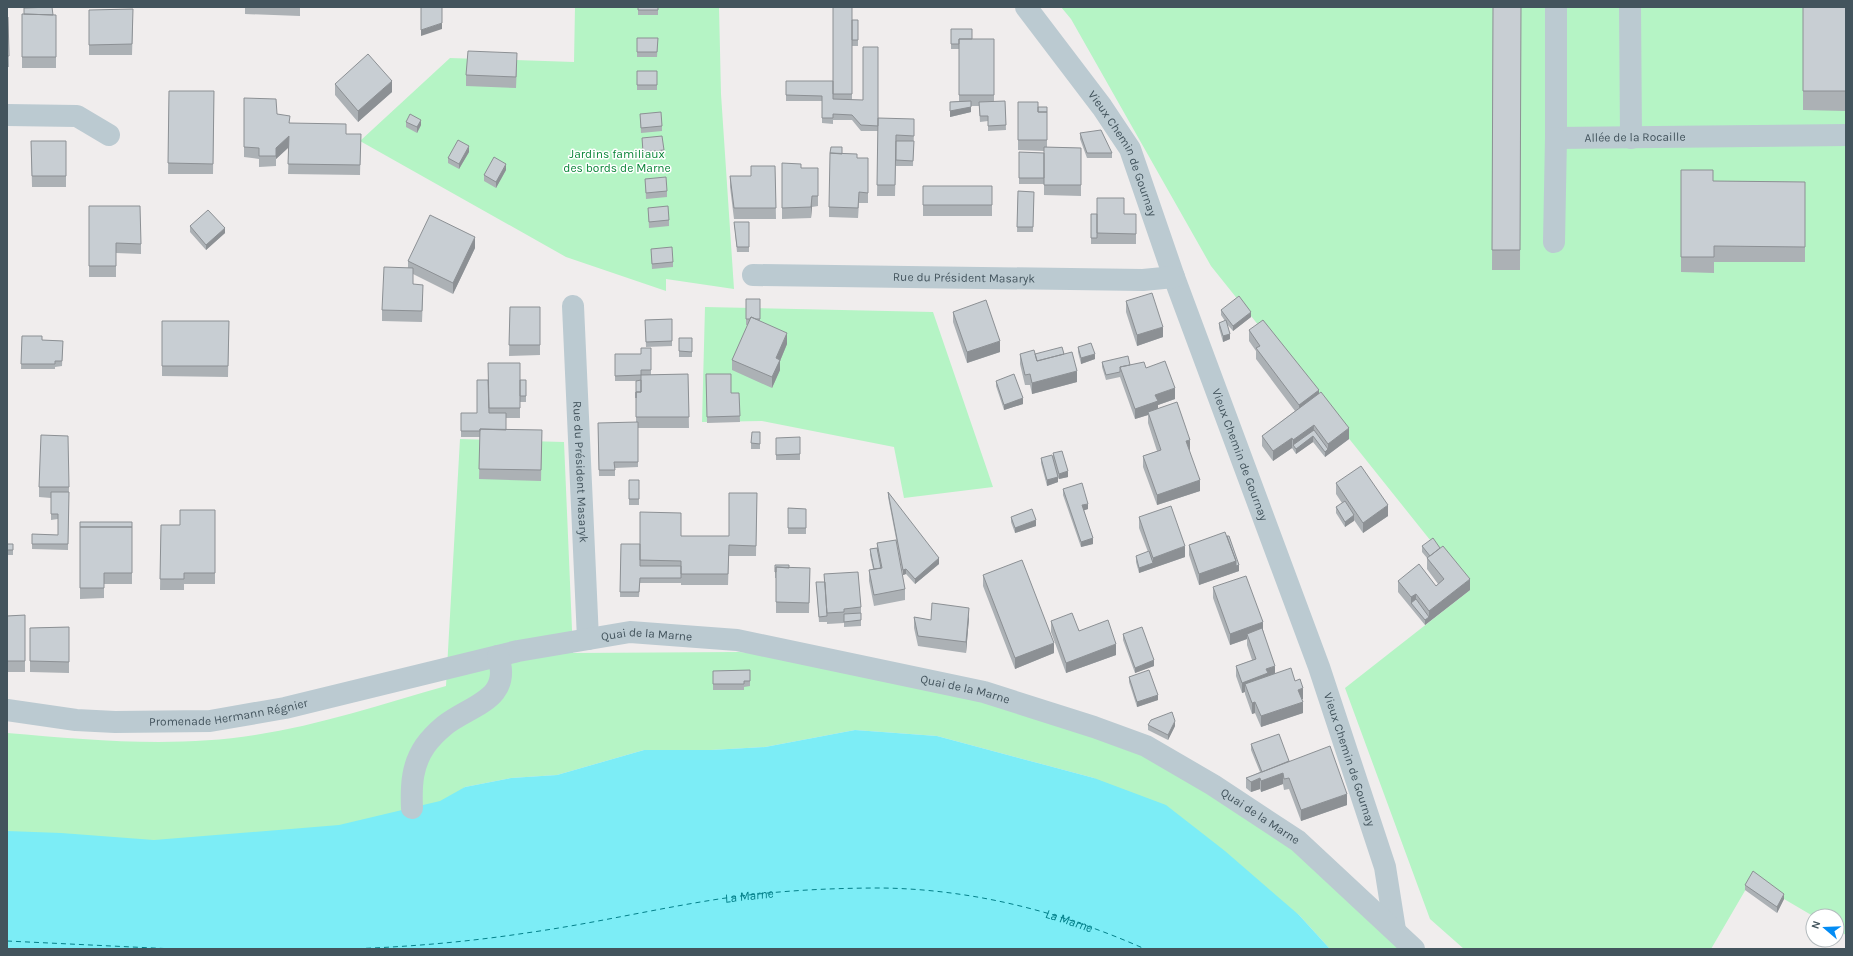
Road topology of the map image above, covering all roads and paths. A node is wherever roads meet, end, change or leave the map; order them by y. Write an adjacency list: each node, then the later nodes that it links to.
1 (1026, 7): 11 (street, Vieux Chemin de Gournay)
2 (1556, 7): 7 (street)
3 (1630, 7): 8 (street)
4 (7, 115): 5 (street)
5 (110, 135)
6 (1846, 135): 8 (street, Allée de la Rocaille)
7 (1556, 138): 8 (street, Allée de la Rocaille); 9 (street)
8 (1631, 138)
9 (1554, 242)
10 (753, 275): 11 (street, Rue du Président Masaryk)
11 (1174, 277): 18 (street, Vieux Chemin de Gournay)
12 (573, 306): 13 (street, Rue du Président Masaryk)
13 (588, 639): 14 (street, Quai de la Marne); 18 (street, Quai de la Marne)
14 (498, 656): 15 (street, Quai de la Marne); 17 (street)
15 (447, 669): 16 (street, Promenade Hermann Régnier)
16 (7, 710)
17 (412, 808)
18 (1395, 930): 19 (street, Quai de la Marne)
19 (1414, 949)

